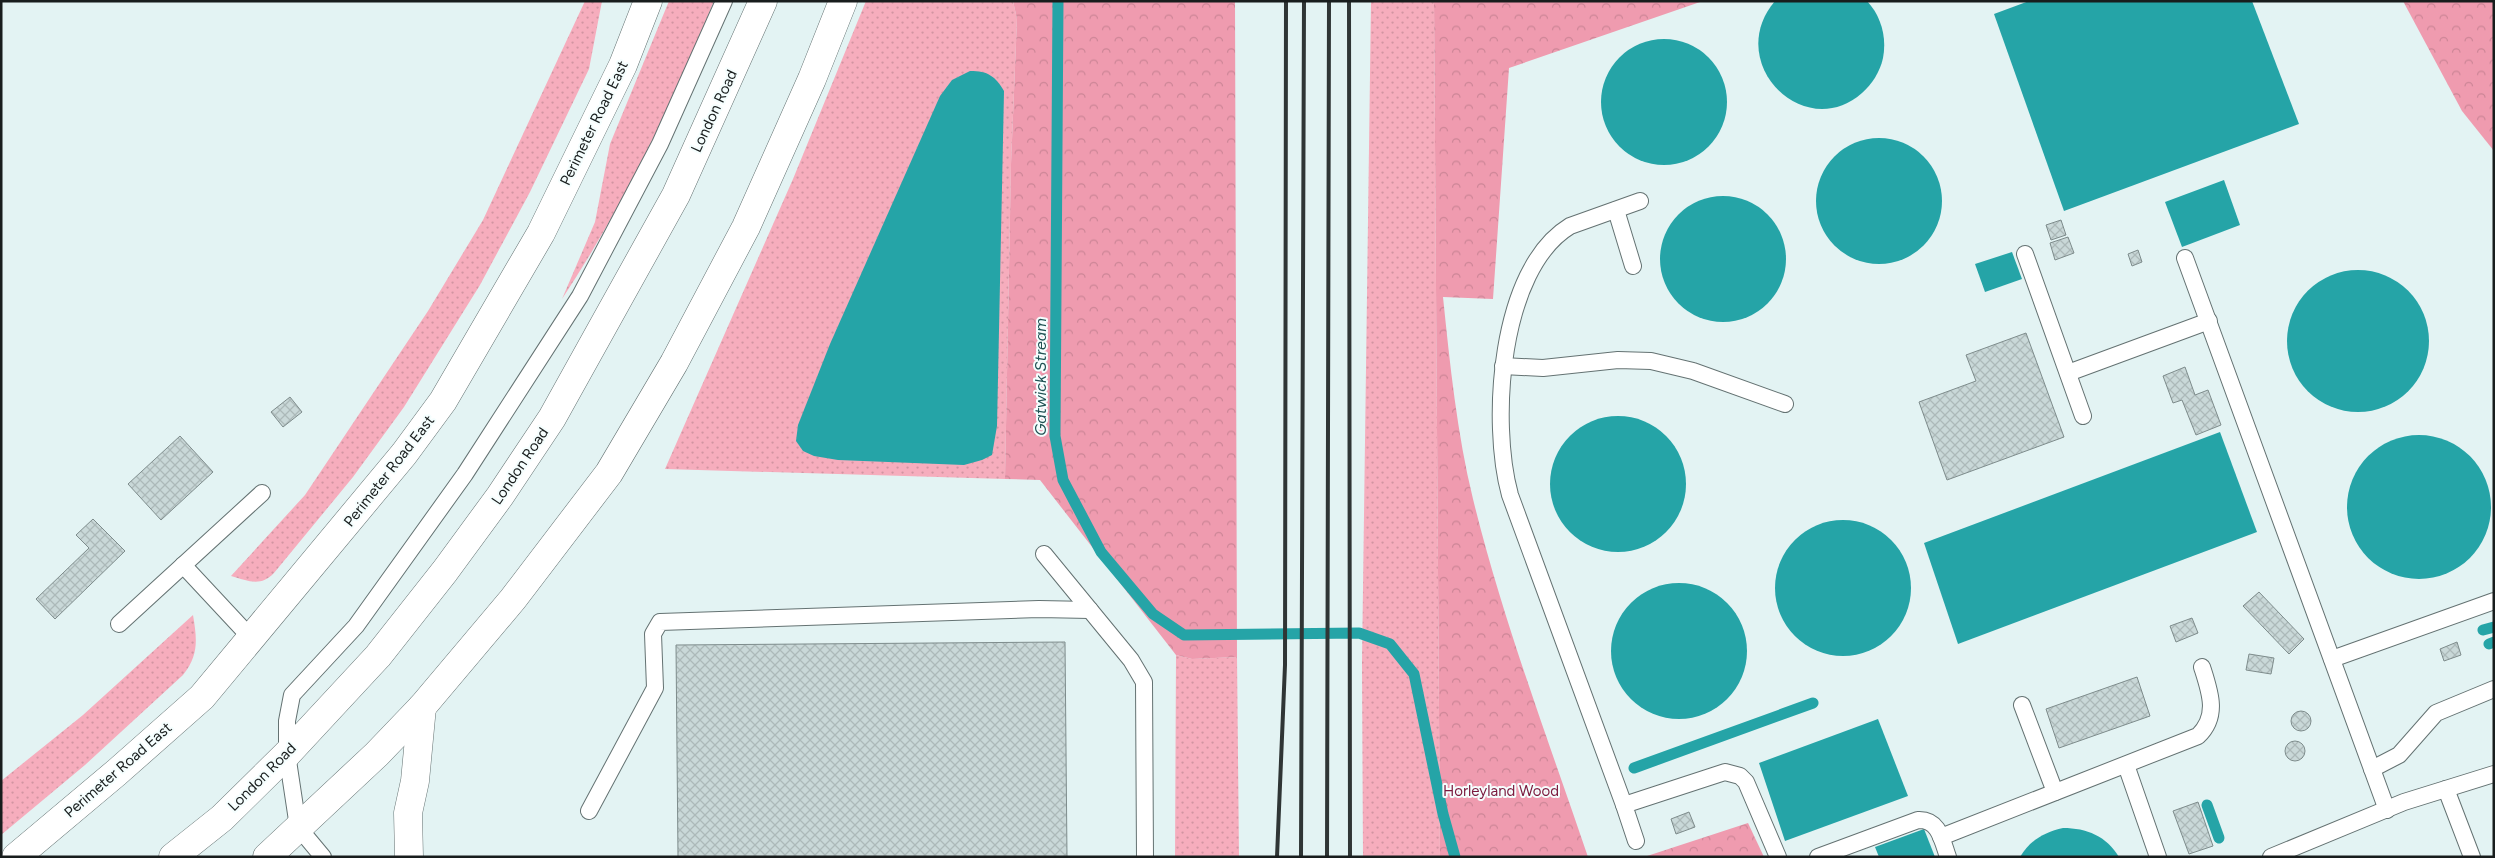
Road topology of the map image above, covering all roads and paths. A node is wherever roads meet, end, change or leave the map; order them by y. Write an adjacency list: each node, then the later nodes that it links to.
1 (648, 1): 21 (main road, Perimeter Road East)
2 (724, 1): 27 (lane)
3 (763, 1): 27 (main road, London Road)
4 (843, 1): 26 (main road)
5 (1640, 201): 6 (lane)
6 (1616, 210): 9 (lane); 11 (lane)
7 (2025, 254): 12 (lane)
8 (2186, 258): 10 (lane)
9 (1633, 266)
10 (2209, 322): 12 (lane); 22 (lane)
11 (1504, 366): 13 (lane); 33 (lane)
12 (2068, 373): 14 (lane)
13 (1785, 404)
14 (2083, 416)
15 (262, 493): 17 (lane)
16 (1044, 554): 19 (lane)
17 (183, 565): 20 (lane); 21 (lane)
18 (2494, 601): 22 (lane)
19 (1090, 610): 35 (lane); 44 (lane)
20 (119, 624)
21 (252, 640): 39 (main road, Perimeter Road East)
22 (2332, 659): 29 (lane)
23 (2202, 667): 28 (lane)
24 (2494, 689): 29 (lane)
25 (2022, 705): 32 (lane)
26 (422, 707): 36 (main road); 43 (main road)
27 (287, 754): 36 (lane); 40 (main road, London Road)
28 (2126, 765): 32 (lane); 48 (lane)
29 (2372, 769): 34 (lane)
30 (2494, 774): 31 (lane)
31 (2446, 788): 34 (lane); 50 (lane)
32 (2055, 792): 37 (lane)
33 (1624, 805): 38 (lane); 45 (lane)
34 (2387, 810): 49 (lane)
35 (589, 811)
36 (298, 827): 41 (main road); 42 (lane)
37 (1941, 837): 46 (lane); 47 (lane)
38 (1636, 841)
39 (16, 857)
40 (173, 857)
41 (267, 857)
42 (323, 857)
43 (408, 857)
44 (1145, 857)
45 (1778, 857)
46 (1818, 857)
47 (1948, 857)
48 (2158, 857)
49 (2271, 857)
50 (2472, 857)

